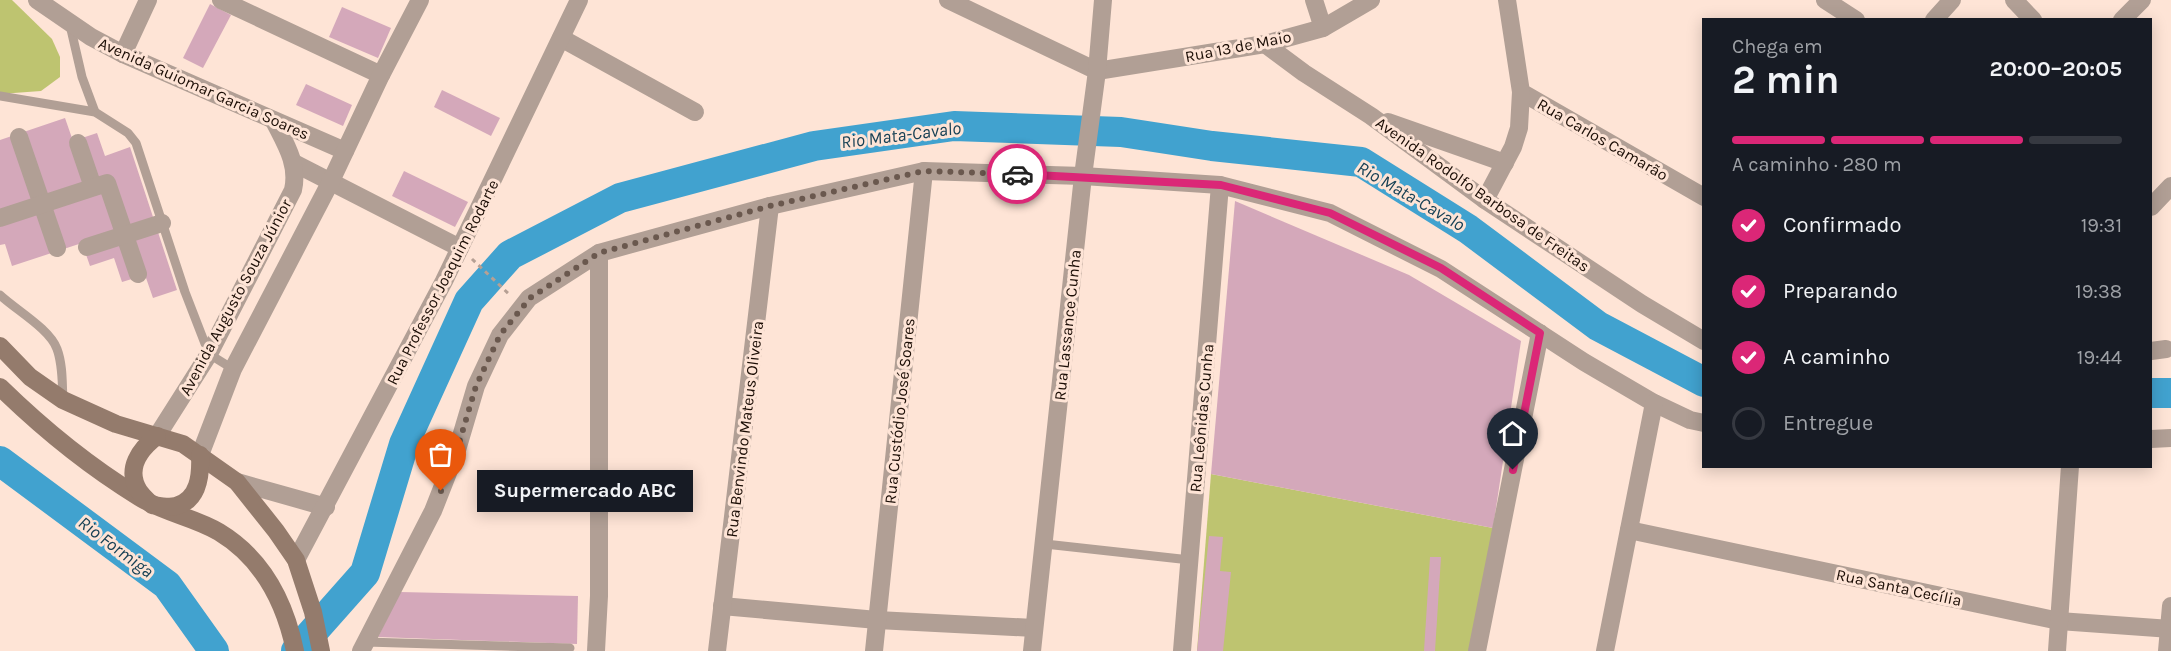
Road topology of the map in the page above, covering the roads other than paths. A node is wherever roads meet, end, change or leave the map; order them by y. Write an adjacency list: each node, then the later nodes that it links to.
1 (37, 0): 19 (street, Avenida Guiomar Garcia Soares)
2 (148, 0): 23 (street)
3 (221, 0): 25 (street)
4 (420, 0): 25 (street, Avenida Augusto Souza Júnior)
5 (948, 0): 24 (street)
6 (1102, 0): 24 (street, Rua Lassance Cunha)
7 (1314, 0): 20 (street)
8 (1371, 0): 20 (street, Rua 13 de Maio)
9 (1506, 0): 26 (street, Rua Carlos Camarão)
10 (1825, 0): 15 (street)
11 (1952, 0): 16 (street)
12 (2014, 0): 17 (street)
13 (2142, 0): 18 (street)
14 (577, 1): 21 (street, Rua Professor Joaquim Rodarte)
15 (1853, 18)
16 (1936, 18)
17 (2031, 18)
18 (2124, 18)
19 (70, 23): 23 (street, Avenida Guiomar Garcia Soares); 28 (lane)
20 (1323, 28): 22 (street, Rua 13 de Maio)
21 (561, 38): 29 (street); 53 (street, Rua Professor Joaquim Rodarte)
22 (1265, 44): 24 (street, Rua 13 de Maio); 30 (street, Avenida Rodolfo Barbosa de Freitas)
23 (123, 54): 31 (street, Avenida Guiomar Garcia Soares)
24 (1097, 71): 38 (street, Rua Lassance Cunha)
25 (381, 75): 34 (street, Avenida Augusto Souza Júnior)
26 (1521, 92): 36 (street); 43 (street, Rua Carlos Camarão)
27 (0, 96): 28 (lane)
28 (95, 112): 49 (lane)
29 (695, 112)
30 (1371, 116): 36 (street); 44 (street, Avenida Rodolfo Barbosa de Freitas)
31 (274, 121): 34 (street, Avenida Guiomar Garcia Soares); 35 (street, Avenida Augusto Souza Júnior)
32 (19, 137): 45 (street)
33 (78, 143): 42 (street)
34 (345, 151): 39 (street, Avenida Augusto Souza Júnior)
35 (294, 163): 39 (street); 60 (street, Avenida Augusto Souza Júnior)
36 (1505, 163): 44 (street)
37 (924, 171): 38 (street); 47 (street); 80 (street, Rua Custódio José Soares)
38 (1083, 176): 40 (street); 75 (street, Rua Lassance Cunha)
39 (331, 181): 53 (street); 61 (street, Avenida Augusto Souza Júnior)
40 (1221, 185): 57 (street); 76 (street, Rua Leônidas Cunha)
41 (2171, 186): 46 (street)
42 (93, 188): 45 (street); 50 (street)
43 (1702, 196)
44 (1485, 200): 58 (street, Avenida Rodolfo Barbosa de Freitas)
45 (42, 204): 48 (street); 52 (street)
46 (2152, 204)
47 (770, 206): 54 (street); 78 (street, Rua Benvindo Mateus Oliveira)
48 (0, 218)
49 (162, 223): 50 (street); 60 (lane)
50 (124, 235): 51 (street); 55 (street)
51 (87, 247)
52 (57, 248)
53 (460, 248): 73 (street, Rua Professor Joaquim Rodarte)
54 (599, 253): 84 (street); 88 (street)
55 (138, 274)
56 (0, 296): 63 (lane)
57 (1540, 333): 64 (street); 93 (street)
58 (1702, 340)
59 (0, 346): 63 (street)
60 (209, 354): 61 (lane); 66 (street, Avenida Augusto Souza Júnior)
61 (233, 369): 69 (street, Avenida Augusto Souza Júnior)
62 (0, 387): 72 (street)
63 (63, 400): 66 (street)
64 (1654, 403): 65 (street); 74 (street)
65 (1702, 423)
66 (157, 436): 69 (street); 72 (street)
67 (2171, 438): 68 (street)
68 (2152, 439)
69 (200, 455): 71 (street); 72 (street)
70 (2070, 468): 81 (street)
71 (237, 482): 73 (street); 77 (street)
72 (152, 505): 86 (street)
73 (326, 507): 77 (street, Rua Professor Joaquim Rodarte)
74 (1629, 530): 81 (street, Rua Santa Cecília); 94 (street)
75 (1045, 544): 76 (lane); 82 (street, Rua Lassance Cunha)
76 (1190, 560): 92 (street, Rua Leônidas Cunha)
77 (297, 563): 87 (street)
78 (722, 606): 80 (street); 89 (street, Rua Benvindo Mateus Oliveira)
79 (2171, 606): 83 (street)
80 (877, 620): 82 (street); 90 (street, Rua Custódio José Soares)
81 (2059, 621): 83 (street, Rua Santa Cecília); 95 (street)
82 (1034, 628): 91 (street, Rua Lassance Cunha)
83 (2170, 628): 96 (street)
84 (364, 646): 85 (lane)
85 (570, 648)
86 (294, 651)
87 (321, 651)
88 (596, 651)
89 (717, 651)
90 (874, 651)
91 (1032, 651)
92 (1182, 651)
93 (1477, 651)
94 (1605, 651)
95 (2057, 651)
96 (2168, 651)

